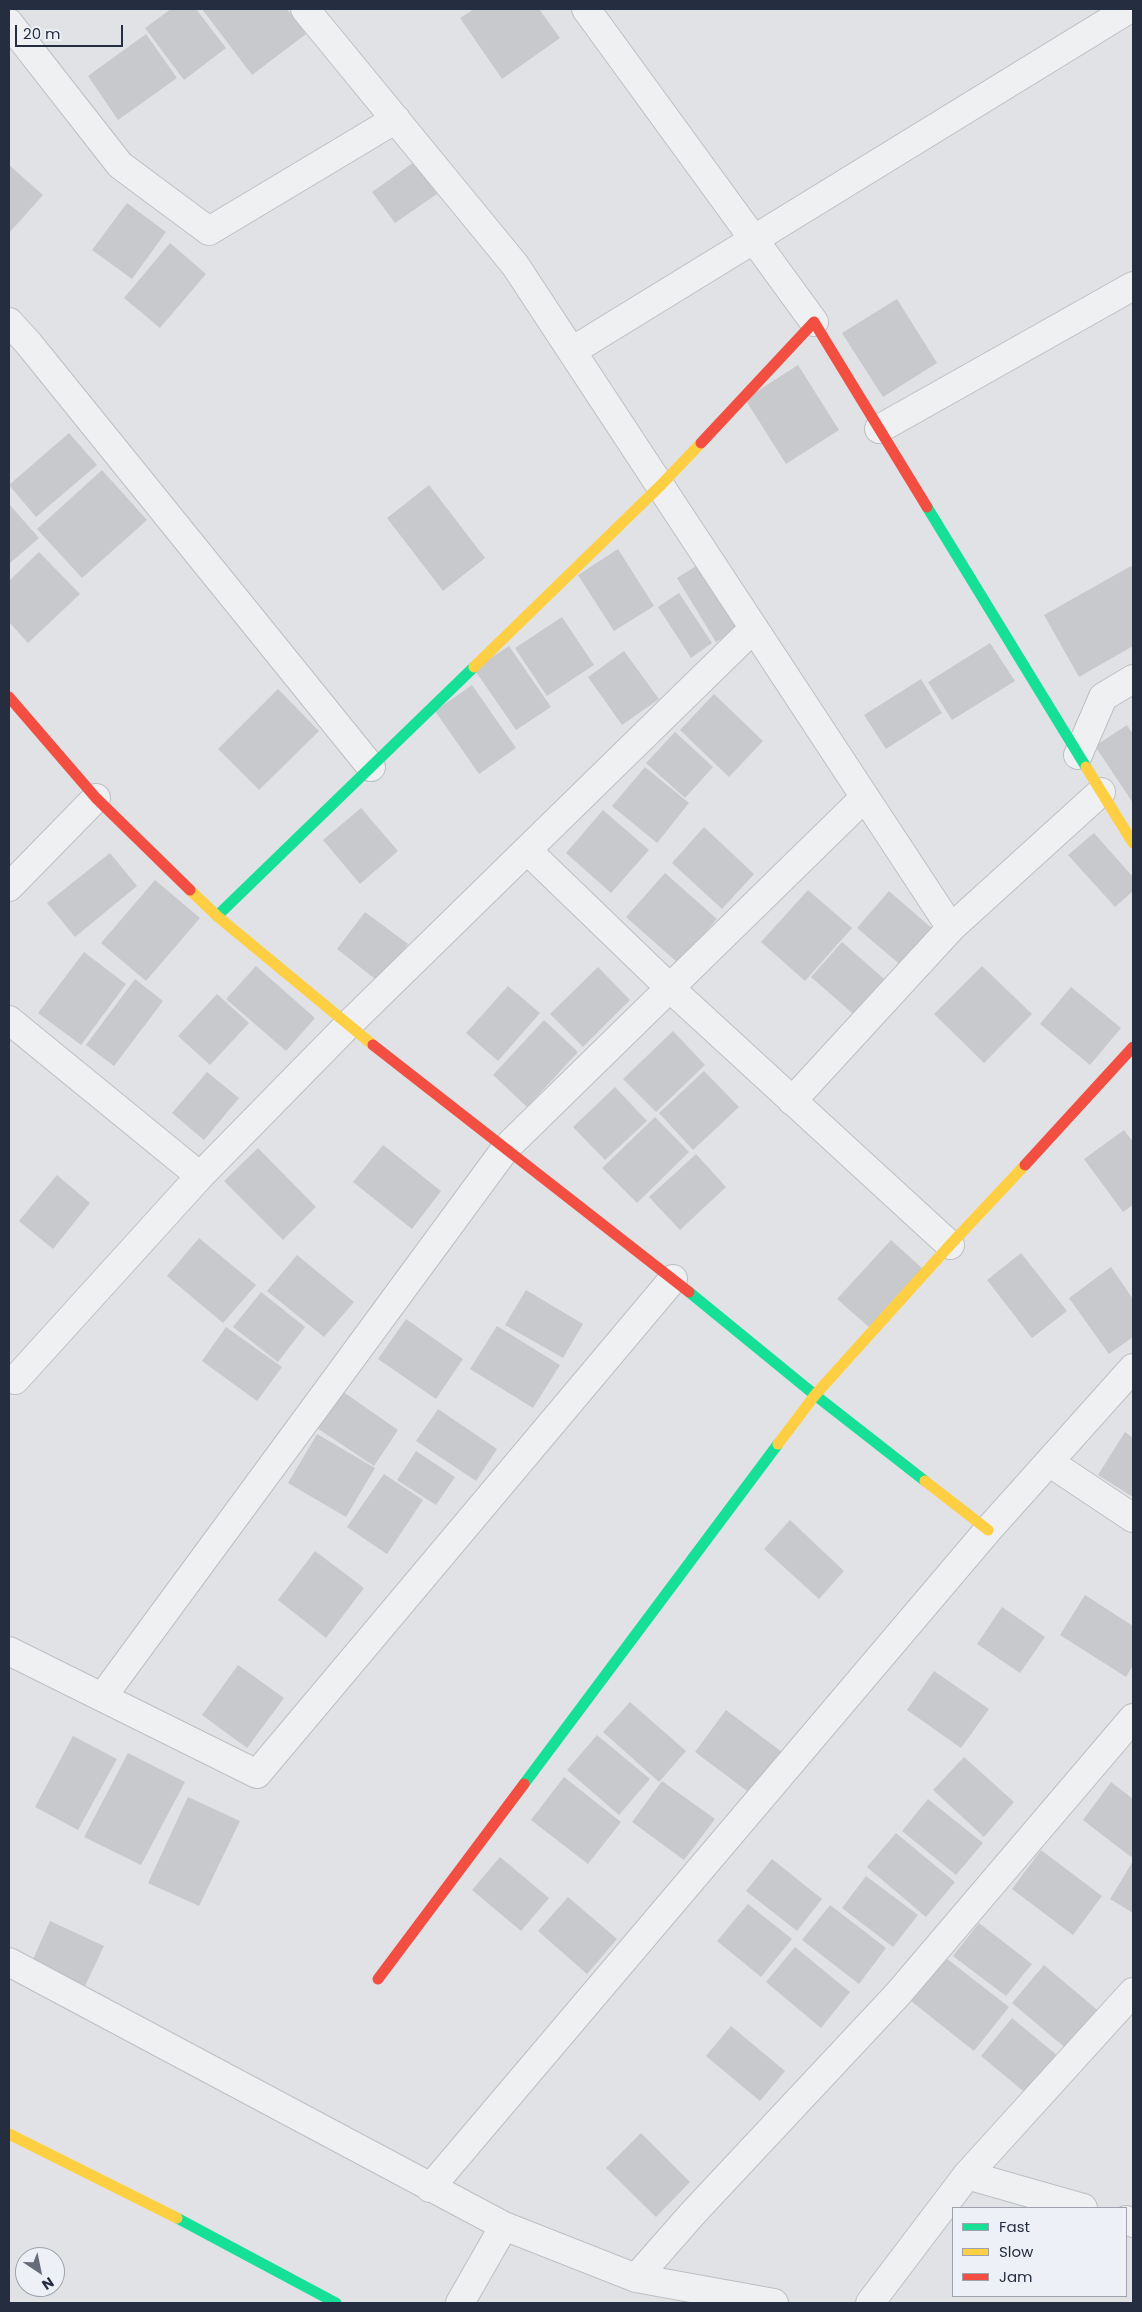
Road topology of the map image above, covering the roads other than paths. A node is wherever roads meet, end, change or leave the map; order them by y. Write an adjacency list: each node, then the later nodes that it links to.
1 (305, 9): 5 (street)
2 (586, 9): 6 (street)
3 (1129, 9): 6 (street)
4 (9, 22): 5 (street)
5 (396, 119): 10 (street)
6 (754, 240): 9 (street); 10 (street)
7 (1133, 286): 11 (street)
8 (9, 322): 17 (street)
9 (814, 322): 11 (street); 12 (street)
10 (572, 351): 12 (street)
11 (879, 429): 16 (street)
12 (660, 485): 13 (street); 17 (street)
13 (754, 628): 19 (street); 22 (street)
14 (1133, 679): 16 (street)
15 (9, 697): 20 (street)
16 (1078, 755): 18 (street)
17 (371, 767): 24 (street)
18 (1101, 792): 21 (street); 25 (street)
19 (865, 797): 25 (street); 26 (street)
20 (96, 798): 23 (street); 24 (street)
21 (1133, 843)
22 (528, 852): 26 (street); 28 (street)
23 (9, 887)
24 (217, 916): 28 (street)
25 (951, 928): 30 (street)
26 (671, 989): 30 (street); 31 (street)
27 (9, 1020): 32 (street)
28 (348, 1025): 31 (street); 32 (street)
29 (1133, 1047): 33 (street)
30 (792, 1101): 33 (street)
31 (506, 1148): 34 (street); 42 (street)
32 (200, 1176): 36 (street)
33 (950, 1245): 37 (street)
34 (673, 1279): 37 (street); 42 (street)
35 (1133, 1368): 38 (street)
36 (15, 1380)
37 (815, 1395): 40 (street); 45 (street)
38 (1049, 1462): 39 (street); 40 (street)
39 (1133, 1518)
40 (988, 1530): 49 (street)
41 (9, 1651): 42 (street)
42 (103, 1696)
43 (1133, 1718): 52 (street)
44 (9, 1962): 49 (street)
45 (378, 1979)
46 (1133, 1992): 48 (street)
47 (9, 2134): 53 (street)
48 (967, 2175): 50 (street); 56 (street)
49 (430, 2188): 51 (street)
50 (1079, 2207)
51 (504, 2226): 52 (street); 54 (street)
52 (636, 2278): 55 (street)
53 (336, 2303)
54 (460, 2303)
55 (774, 2303)
56 (870, 2303)

